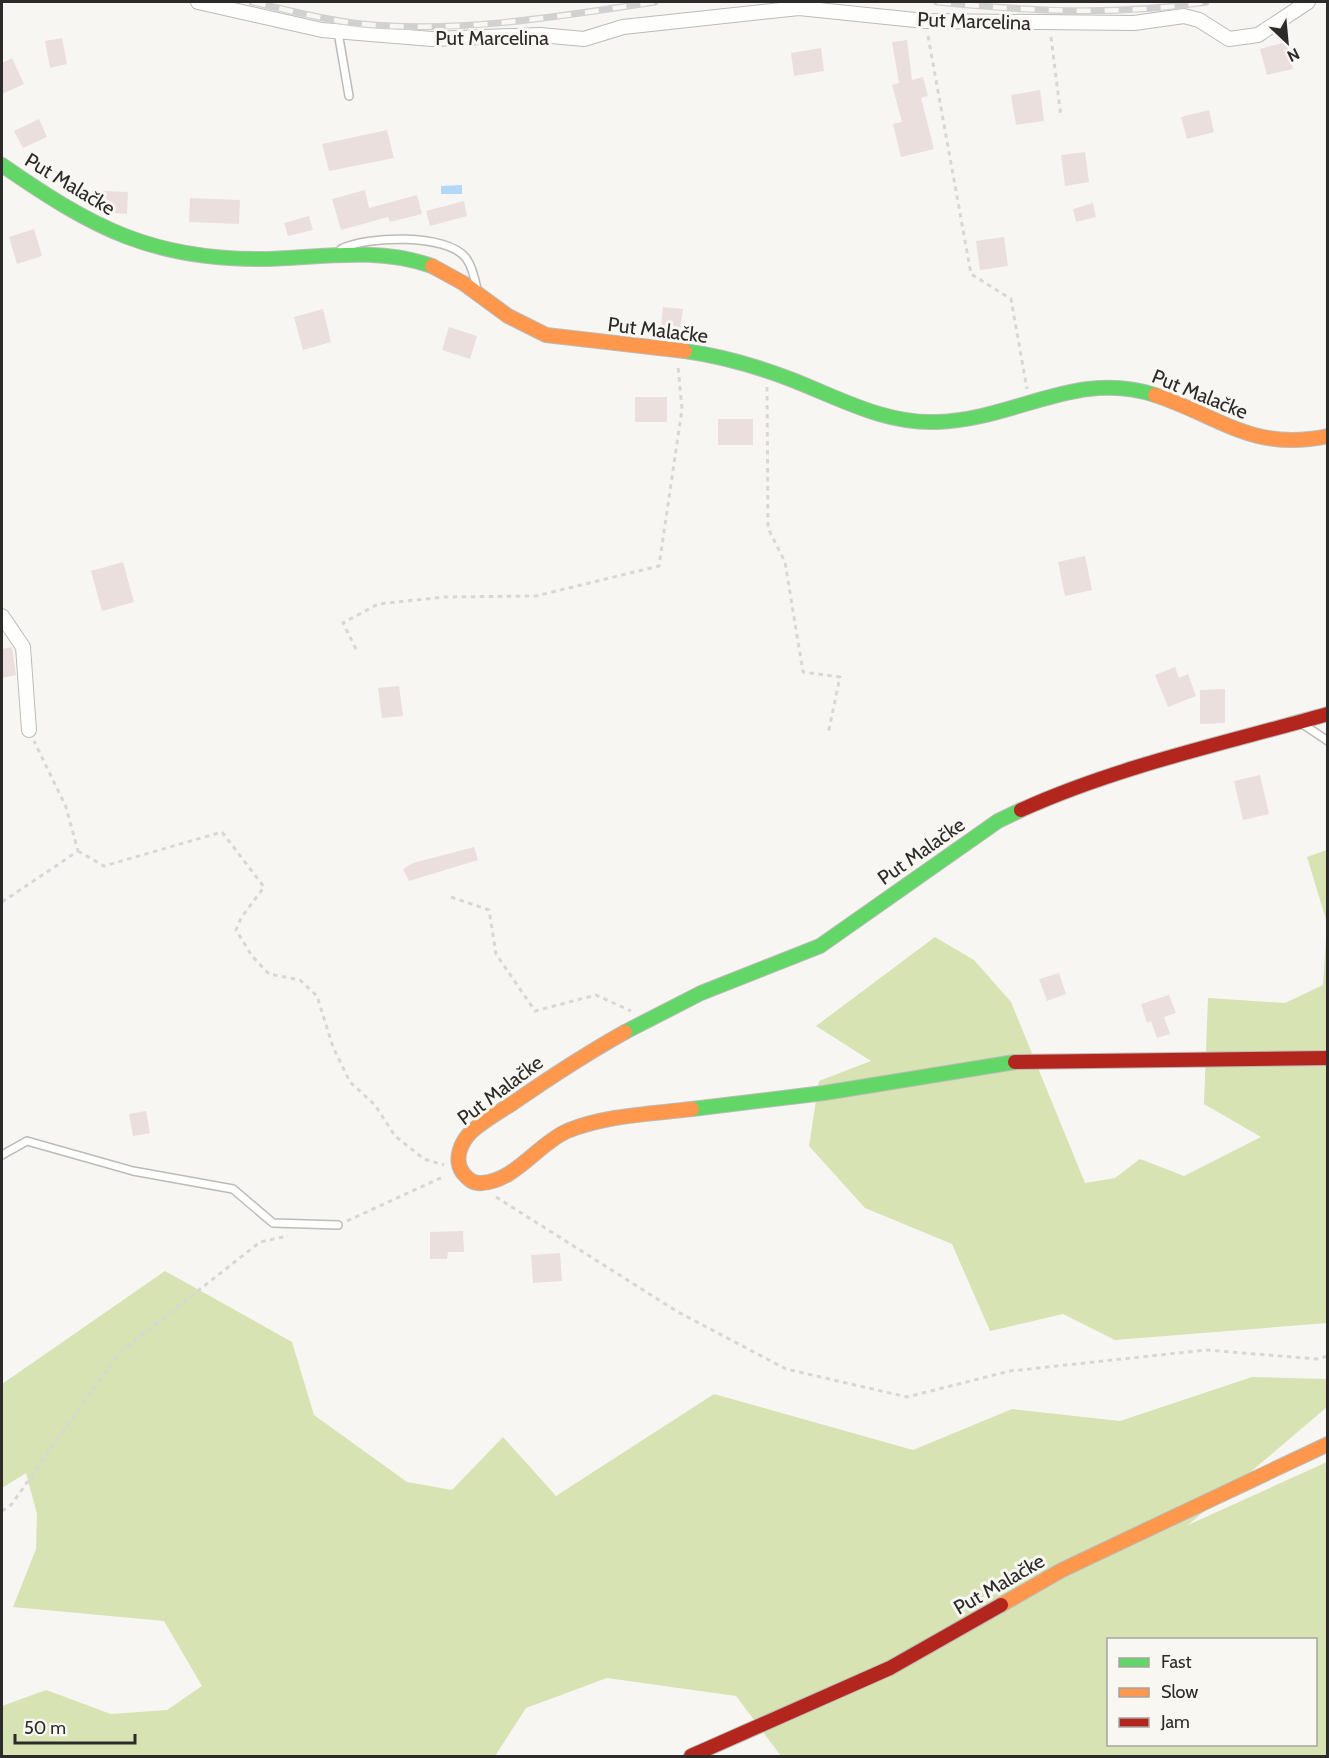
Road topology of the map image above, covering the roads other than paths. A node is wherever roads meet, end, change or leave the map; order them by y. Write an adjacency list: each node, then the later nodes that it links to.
1 (198, 2): 3 (street, Put Marcelina)
2 (1308, 2): 3 (street, Put Marcelina)
3 (338, 32): 4 (lane)
4 (349, 96)
5 (2, 165): 6 (main road, Put Malačke)
6 (328, 256): 7 (main road, Put Malačke); 7 (lane)
7 (477, 294): 8 (main road, Put Malačke)
8 (1328, 436)
9 (2, 616): 12 (street)
10 (1328, 714): 11 (main road, Put Malačke)
11 (1299, 722): 13 (lane); 14 (main road, Put Malačke)
12 (29, 730)
13 (1328, 741)
14 (1328, 1059)
15 (2, 1155): 16 (lane)
16 (338, 1225)
17 (1328, 1444): 18 (main road, Put Malačke)
18 (691, 1756)

